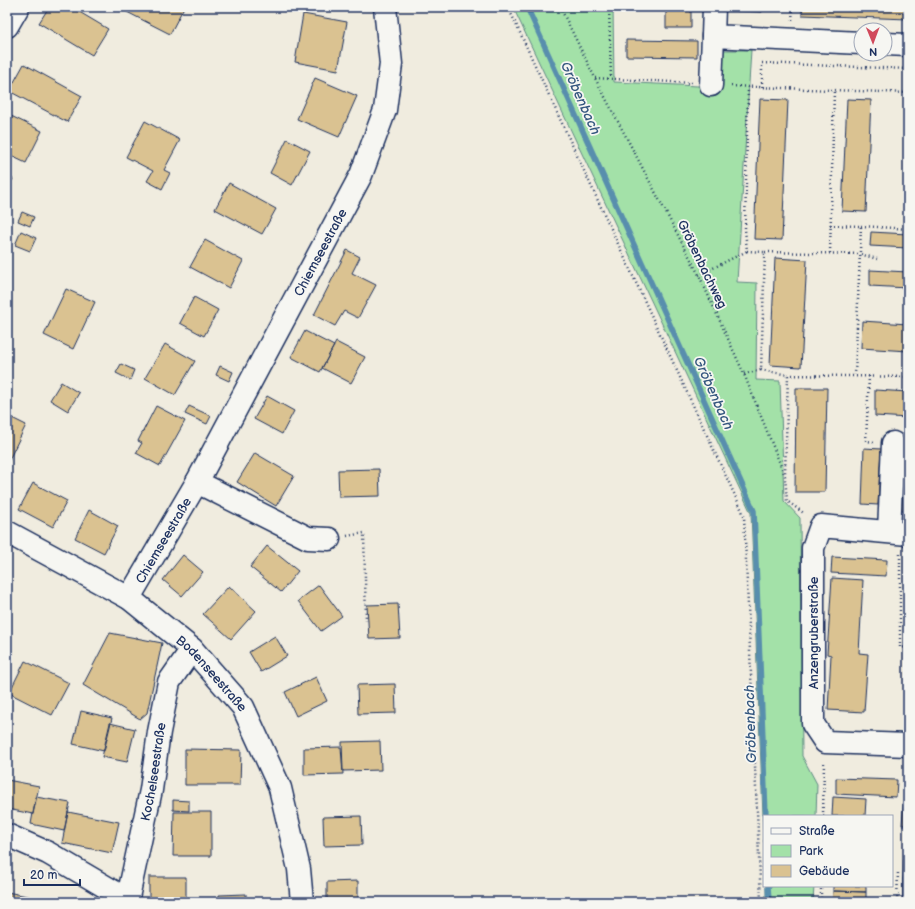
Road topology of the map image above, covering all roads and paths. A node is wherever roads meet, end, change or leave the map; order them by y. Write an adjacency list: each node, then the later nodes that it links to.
1 (18, 7): 7 (street)
2 (385, 7): 39 (street, Chiemseestraße)
3 (508, 7): 56 (path)
4 (560, 7): 13 (path, Gröbenbachweg)
5 (609, 7): 14 (path)
6 (714, 7): 8 (street)
7 (7, 26)
8 (713, 36): 9 (street); 15 (street)
9 (853, 43)
10 (893, 44): 11 (street)
11 (908, 44)
12 (908, 69): 17 (path)
13 (595, 78): 14 (path); 29 (path, Gröbenbachweg)
14 (611, 79): 15 (path)
15 (711, 85): 16 (path)
16 (748, 87): 17 (path); 24 (path)
17 (762, 87): 18 (path)
18 (834, 90): 19 (path); 21 (path)
19 (908, 93)
20 (908, 214): 23 (path)
21 (830, 225): 22 (path); 26 (path)
22 (860, 226): 23 (path); 27 (path)
23 (908, 229)
24 (747, 251): 25 (path); 29 (path)
25 (765, 252): 26 (path); 30 (path)
26 (830, 253): 27 (path)
27 (860, 254): 28 (path); 33 (path)
28 (877, 260)
29 (699, 275): 31 (path, Gröbenbachweg)
30 (761, 370): 31 (path); 32 (path)
31 (744, 374): 38 (path, Gröbenbachweg)
32 (788, 375): 33 (path); 38 (path)
33 (855, 375): 34 (path)
34 (869, 376): 35 (path); 36 (path)
35 (908, 377)
36 (866, 441)
37 (893, 443): 42 (street)
38 (785, 476): 40 (path, Gröbenbachweg)
39 (197, 482): 43 (street, Chiemseestraße); 44 (street, Chiemseestraße)
40 (821, 526): 42 (street); 48 (street, Anzengruberstraße)
41 (7, 532): 44 (street, Bodenseestraße)
42 (899, 533): 46 (path)
43 (329, 539): 45 (path)
44 (129, 598): 47 (street, Bodenseestraße)
45 (366, 622)
46 (908, 648)
47 (192, 649): 54 (street, Kochelseestraße); 55 (street, Bodenseestraße)
48 (825, 742): 49 (street); 50 (path)
49 (908, 744)
50 (823, 815)
51 (7, 835): 54 (street, Kochelseestraße)
52 (898, 872): 58 (path)
53 (821, 887): 57 (path)
54 (127, 901)
55 (302, 902)
56 (761, 902)
57 (821, 902)
58 (897, 902)

